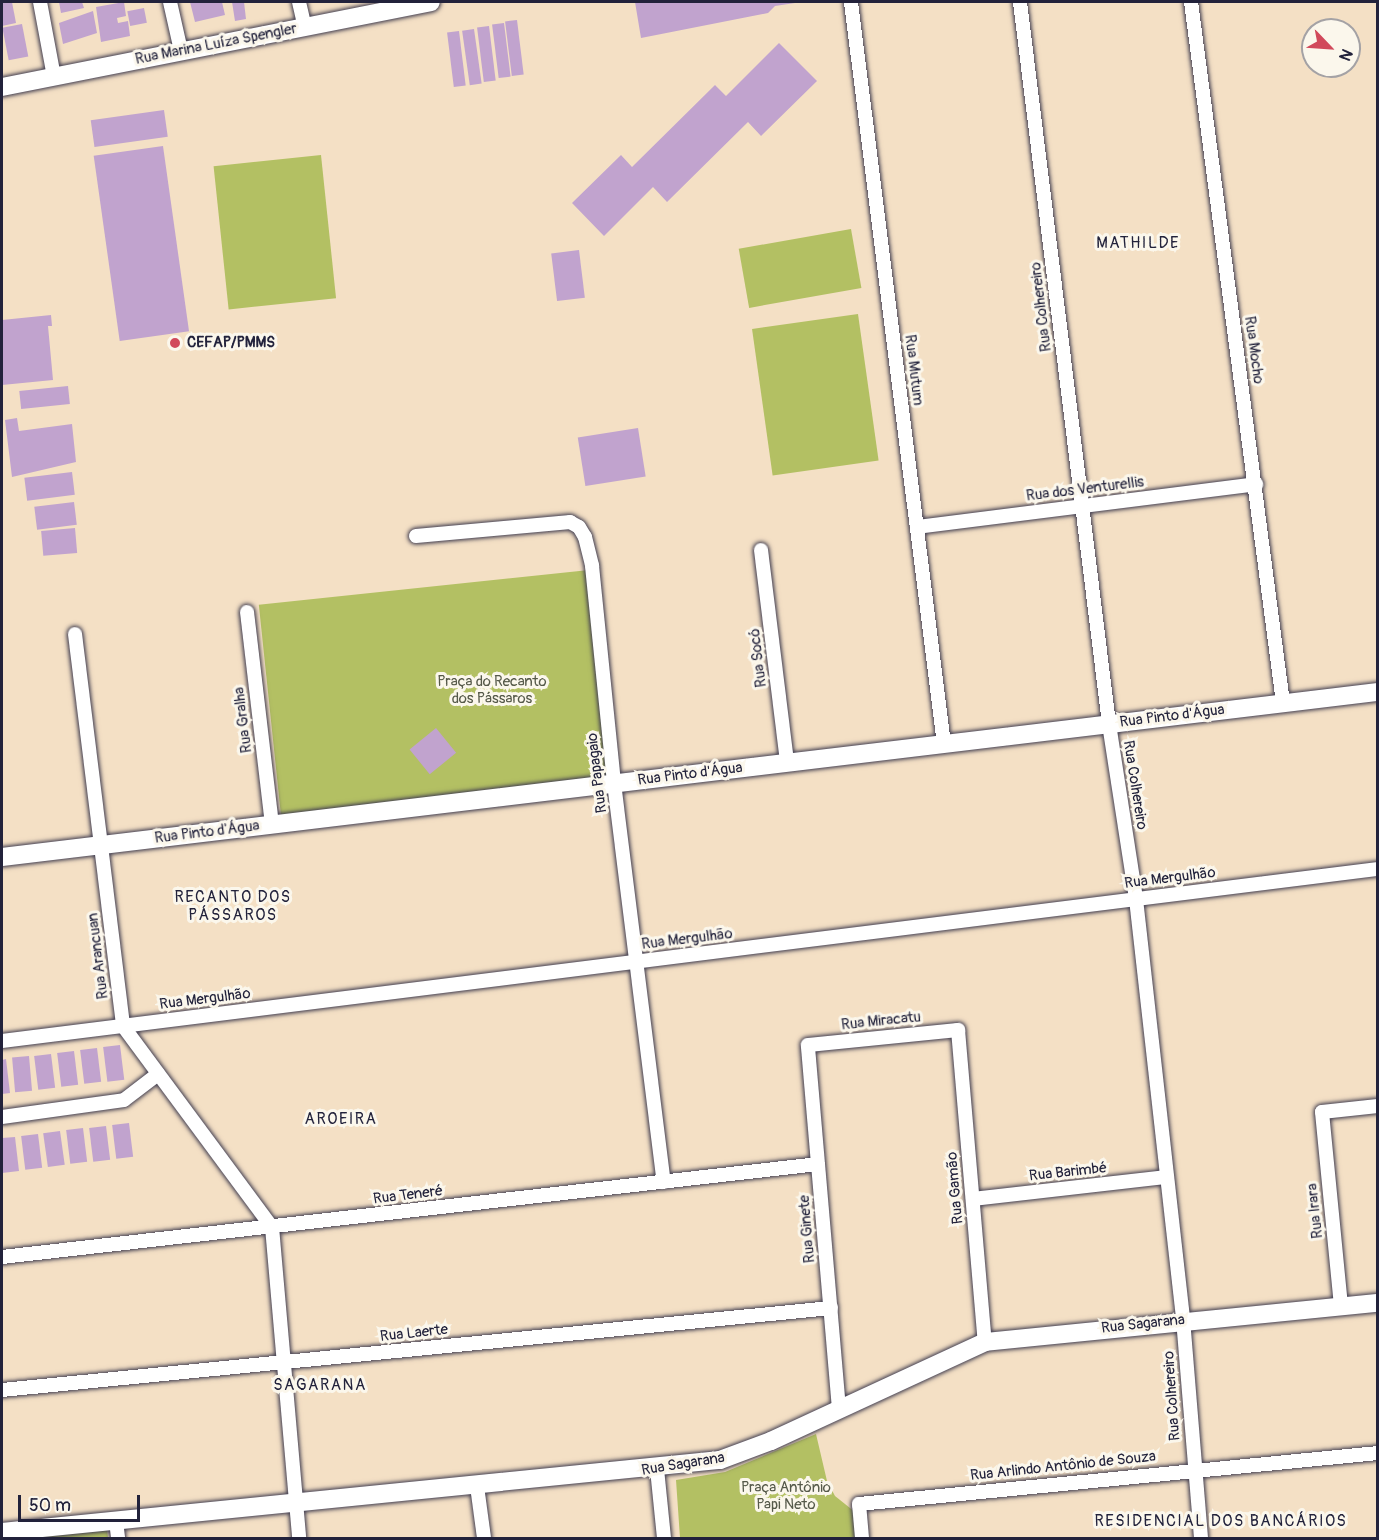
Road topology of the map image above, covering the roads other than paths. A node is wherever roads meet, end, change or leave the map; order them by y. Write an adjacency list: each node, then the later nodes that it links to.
1 (40, 2): 10 (street)
2 (170, 2): 9 (street)
3 (299, 2): 8 (street)
4 (429, 2): 8 (street, Rua Marina Luíza Spengler)
5 (851, 2): 14 (street, Rua Mutum)
6 (1020, 2): 13 (street, Rua Colhereiro)
7 (1191, 2): 12 (street, Rua Mocho)
8 (304, 27): 9 (street, Rua Marina Luíza Spengler)
9 (181, 51): 10 (street, Rua Marina Luíza Spengler)
10 (54, 77): 11 (street, Rua Marina Luíza Spengler)
11 (2, 87)
12 (1256, 484): 13 (street, Rua dos Venturellis); 20 (street, Rua Mocho)
13 (1082, 506): 14 (street, Rua dos Venturellis); 21 (street, Rua Colhereiro)
14 (917, 527): 22 (street, Rua Mutum)
15 (416, 536): 24 (street, Rua Papagaio)
16 (761, 550): 23 (street, Rua Socó)
17 (247, 612): 25 (street, Rua Gralha)
18 (75, 634): 26 (street, Rua Arancuan)
19 (1377, 692): 20 (street, Rua Pinto d'Água)
20 (1283, 703): 21 (street, Rua Pinto d'Água)
21 (1109, 724): 22 (street, Rua Pinto d'Água); 29 (street, Rua Colhereiro)
22 (944, 744): 23 (street, Rua Pinto d'Água)
23 (787, 762): 24 (street, Rua Pinto d'Água)
24 (614, 783): 25 (street, Rua Pinto d'Água); 30 (street, Rua Papagaio)
25 (272, 824): 26 (street, Rua Pinto d'Água)
26 (101, 845): 27 (street, Rua Pinto d'Água); 31 (street, Rua Arancuan)
27 (2, 857)
28 (1377, 869): 29 (street, Rua Mergulhão)
29 (1136, 899): 30 (street, Rua Mergulhão); 39 (street, Rua Colhereiro)
30 (637, 962): 31 (street, Rua Mergulhão); 40 (street, Rua Papagaio)
31 (123, 1026): 33 (street, Rua Mergulhão); 35 (street, Rua Arancuan)
32 (958, 1030): 34 (street, Rua Miracatu); 41 (street, Rua Gamão)
33 (2, 1041)
34 (808, 1045): 38 (street, Rua Ginete)
35 (158, 1074): 37 (street); 42 (street, Rua Arancuan)
36 (1377, 1106): 45 (street, Rua Irara)
37 (2, 1117)
38 (818, 1164): 40 (street, Rua Teneré); 46 (street, Rua Ginete)
39 (1167, 1177): 41 (street, Rua Barimbé); 47 (street, Rua Colhereiro)
40 (664, 1182): 42 (street, Rua Teneré)
41 (973, 1199): 48 (street, Rua Gamão)
42 (272, 1227): 43 (street, Rua Teneré); 49 (street)
43 (2, 1257)
44 (1377, 1302): 45 (street, Rua Sagarana)
45 (1341, 1306): 47 (street, Rua Sagarana)
46 (831, 1308): 49 (street, Rua Laerte); 51 (street, Rua Ginete)
47 (1183, 1319): 48 (street, Rua Sagarana); 53 (street, Rua Colhereiro)
48 (985, 1342): 51 (street, Rua Sagarana)
49 (284, 1363): 50 (street, Rua Laerte); 56 (street)
50 (2, 1390)
51 (839, 1409): 54 (street, Rua Sagarana)
52 (1377, 1453): 53 (street, Rua Arlindo Antônio de Souza)
53 (1194, 1468): 62 (street, Rua Arlindo Antônio de Souza); 63 (street, Rua Colhereiro)
54 (657, 1469): 55 (street, Rua Sagarana); 61 (street)
55 (477, 1486): 56 (street, Rua Sagarana); 60 (street)
56 (296, 1504): 57 (street, Rua Sagarana); 59 (street)
57 (117, 1530): 58 (street, Rua Sagarana)
58 (2, 1532)
59 (299, 1539)
60 (484, 1539)
61 (664, 1539)
62 (862, 1539)
63 (1201, 1539)

